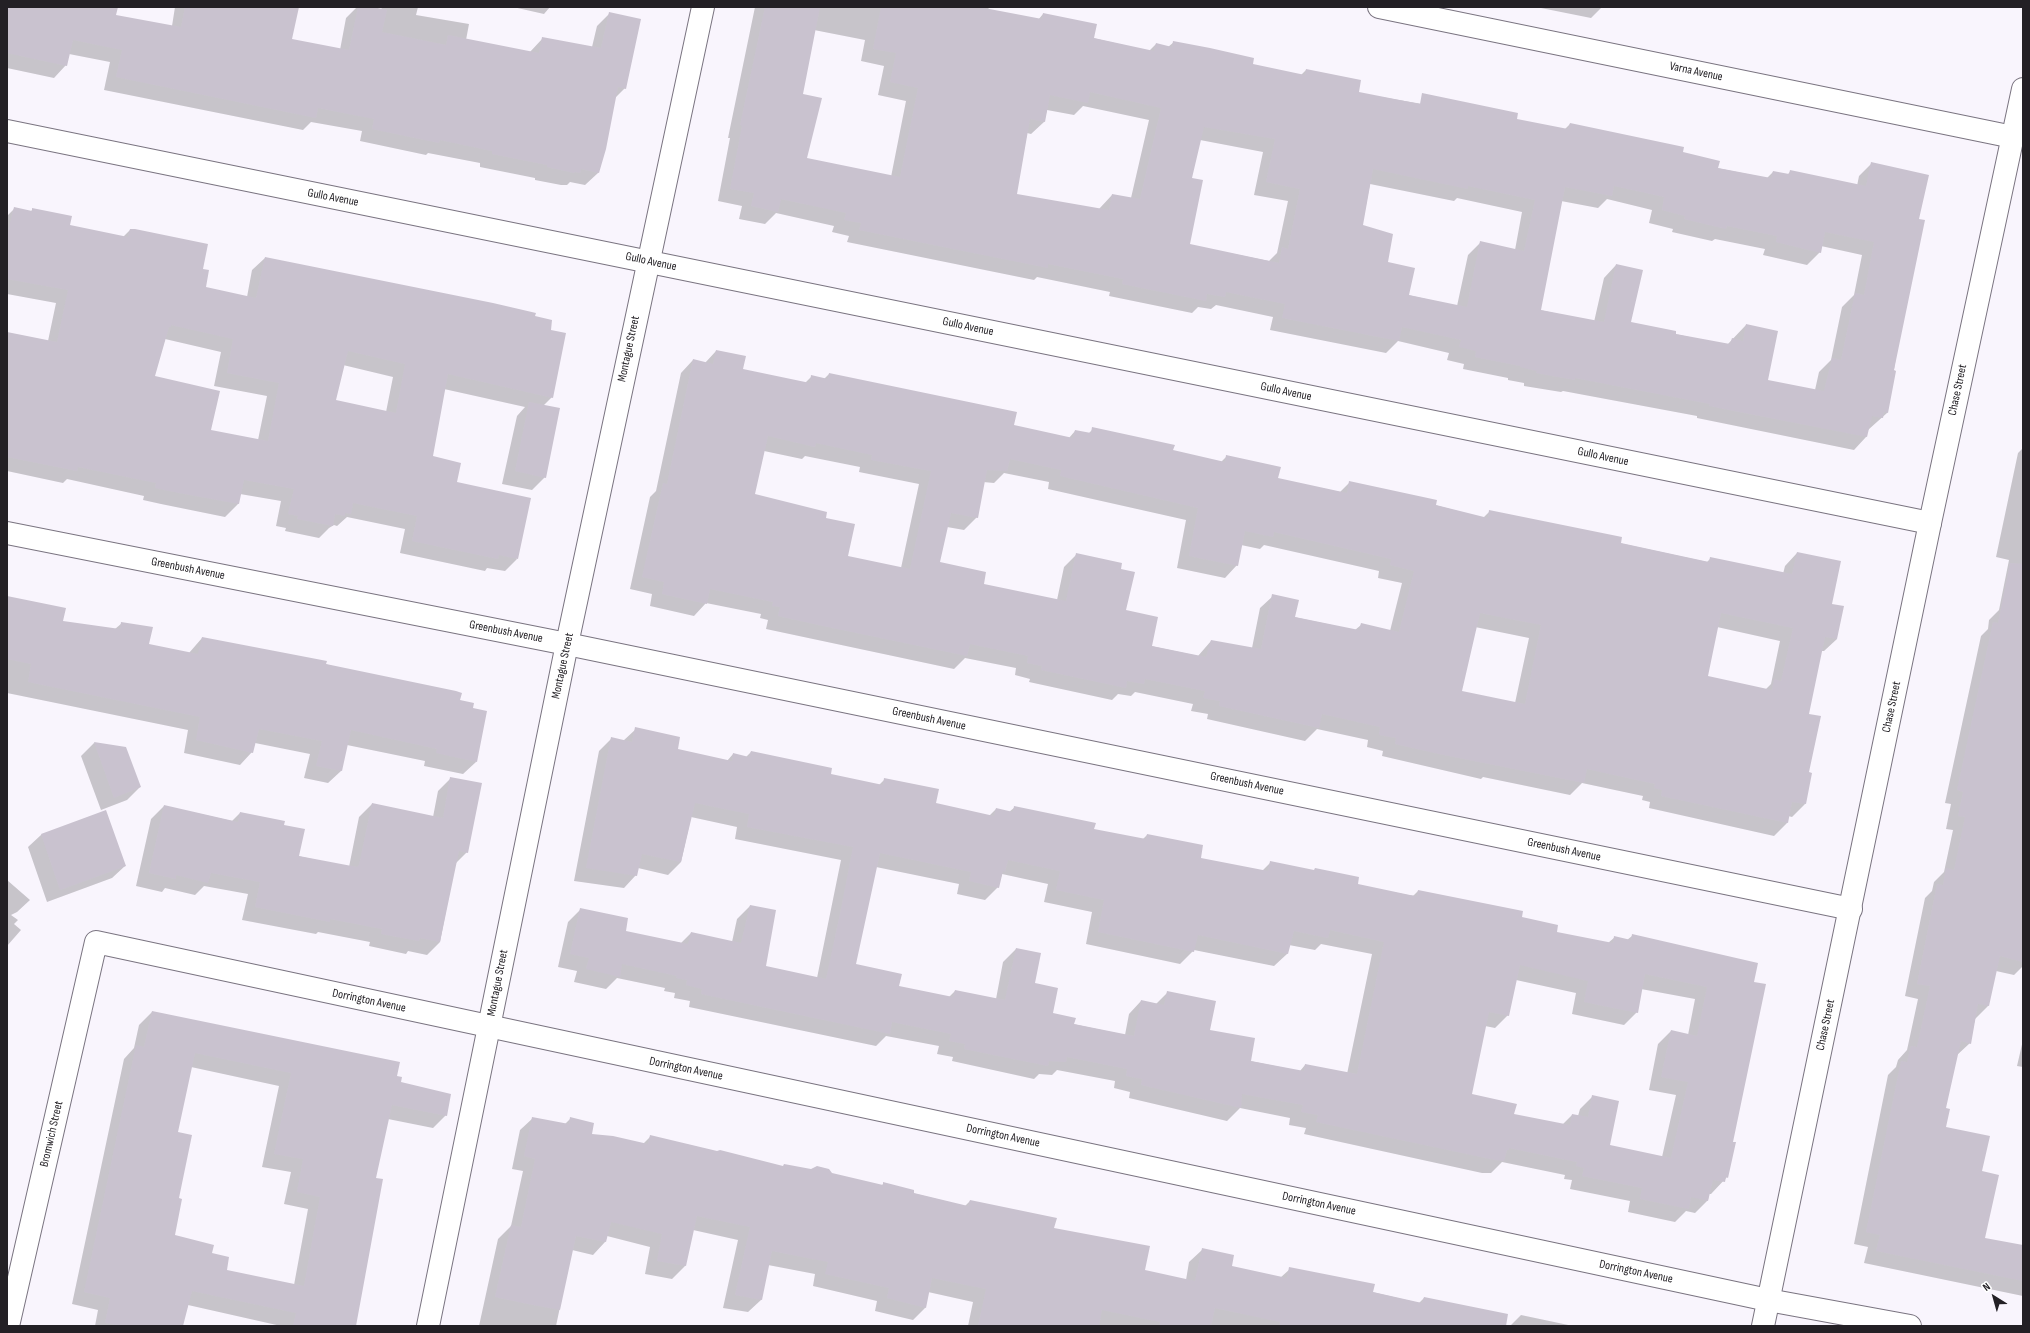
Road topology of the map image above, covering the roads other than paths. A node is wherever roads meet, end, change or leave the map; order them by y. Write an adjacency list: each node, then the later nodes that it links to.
1 (704, 7): 6 (street, Montague Street)
2 (1379, 7): 5 (street, Varna Avenue)
3 (2023, 89): 5 (street, Chase Street)
4 (7, 132): 6 (street, Gullo Avenue)
5 (2013, 138): 7 (street, Chase Street)
6 (648, 262): 7 (street, Gullo Avenue); 9 (street, Montague Street)
7 (1930, 523): 10 (street, Chase Street)
8 (7, 532): 9 (street, Greenbush Avenue)
9 (567, 644): 10 (street, Greenbush Avenue); 12 (street, Montague Street)
10 (1851, 909): 13 (street, Chase Street)
11 (96, 942): 12 (street, Dorrington Avenue); 14 (street, Bromwich Street)
12 (490, 1027): 13 (street, Dorrington Avenue); 15 (street, Montague Street)
13 (1768, 1300): 16 (street, Chase Street); 17 (street, Dorrington Avenue)
14 (8, 1326)
15 (428, 1326)
16 (1763, 1326)
17 (1910, 1326)

